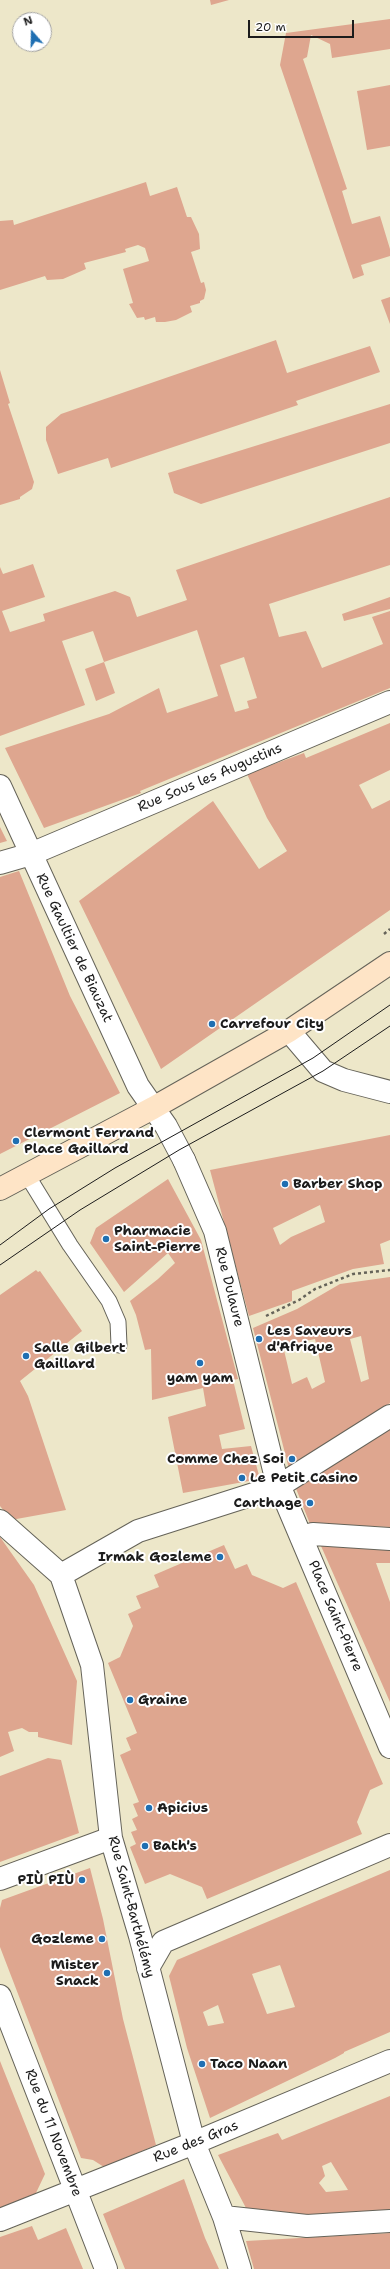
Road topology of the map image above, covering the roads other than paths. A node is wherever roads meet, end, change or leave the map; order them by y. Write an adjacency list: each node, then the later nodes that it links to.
1 (390, 702): 3 (street, Rue Sous les Augustins)
2 (0, 786): 3 (street, Rue Gaultier de Biauzat)
3 (31, 854): 4 (street, Rue Sous les Augustins); 8 (street, Rue Gaultier de Biauzat)
4 (0, 863)
5 (390, 963): 6 (main road)
6 (289, 1031): 7 (street); 8 (main road)
7 (390, 1092)
8 (152, 1108): 9 (main road); 13 (street, Rue Dulaure)
9 (27, 1175): 10 (main road); 11 (lane)
10 (0, 1189)
11 (119, 1345)
12 (390, 1416): 13 (street)
13 (278, 1482): 15 (street, Place Saint-Pierre); 17 (street)
14 (0, 1522): 17 (street)
15 (301, 1537): 16 (street); 18 (street, Place Saint-Pierre)
16 (390, 1539)
17 (60, 1575): 19 (street, Rue Saint-Barthélémy)
18 (390, 1747)
19 (111, 1838): 21 (street); 22 (street, Rue Saint-Barthélémy)
20 (390, 1845): 22 (street)
21 (0, 1879)
22 (148, 1968): 25 (street, Rue Saint-Barthélémy)
23 (0, 1996): 26 (street, Rue du 11 Novembre)
24 (390, 2061): 25 (street, Rue des Gras)
25 (194, 2144): 26 (street, Rue des Gras); 27 (street, Rue Saint-Barthélémy)
26 (75, 2189): 28 (street, Rue des Gras); 30 (street, Rue du 11 Novembre)
27 (224, 2217): 29 (street); 31 (street, Rue Saint-Barthélémy)
28 (0, 2220)
29 (390, 2221)
30 (106, 2269)
31 (240, 2269)

